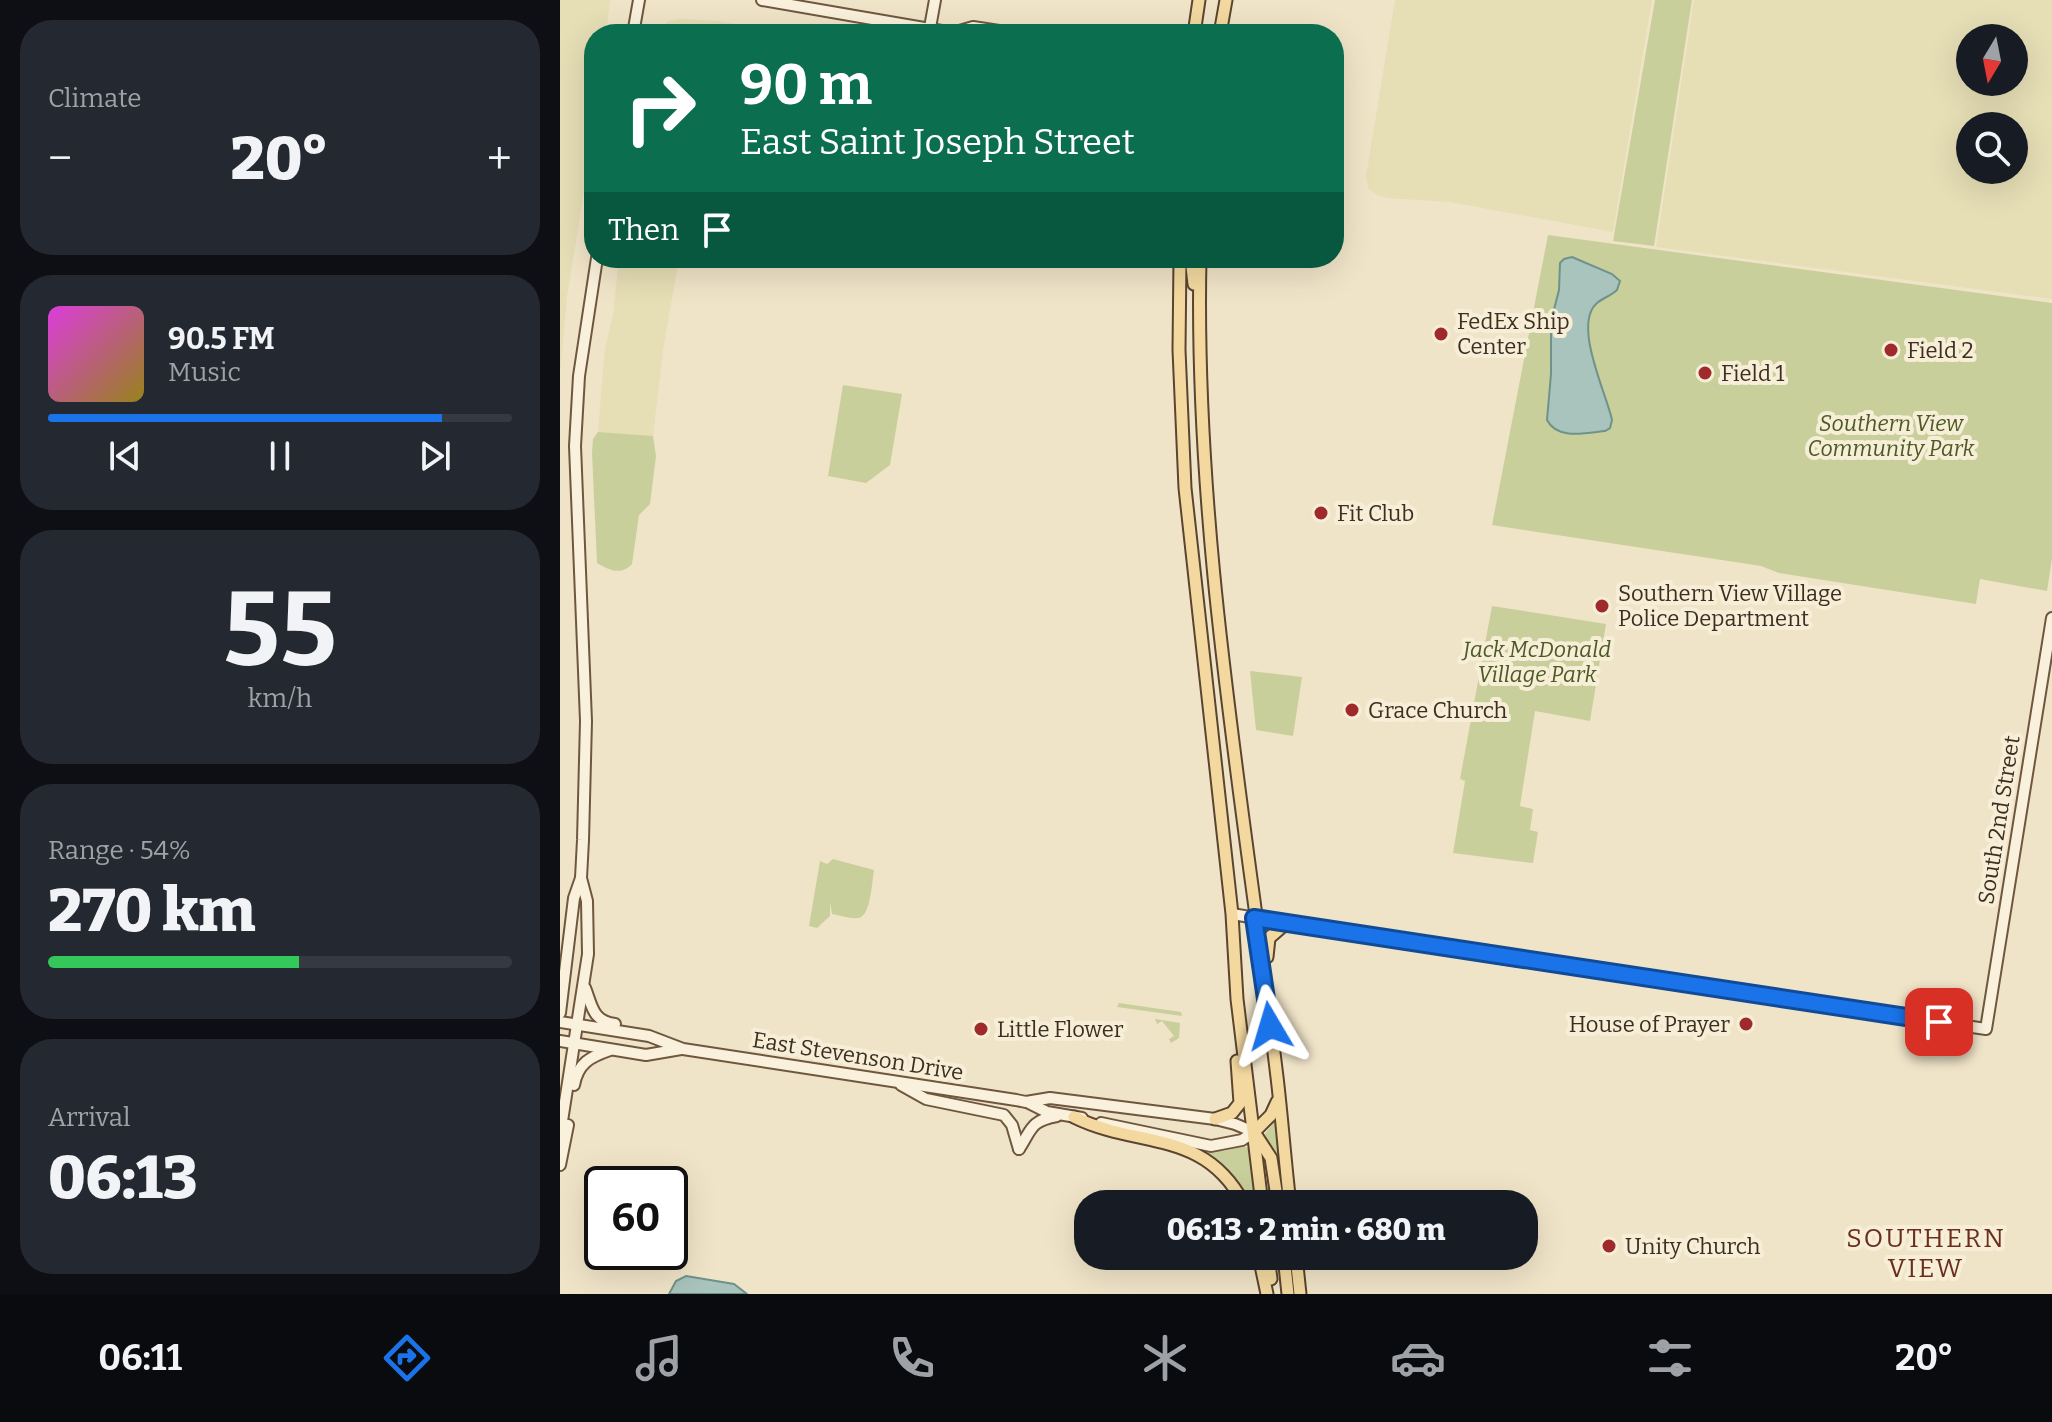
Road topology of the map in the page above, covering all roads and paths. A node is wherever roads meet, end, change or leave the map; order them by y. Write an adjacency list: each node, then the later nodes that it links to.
1 (639, 0): 7 (street)
2 (762, 0): 8 (street)
3 (935, 0): 9 (street)
4 (1199, 0): 10 (main road)
5 (1206, 0): 11 (main road)
6 (1226, 0): 12 (main road)
7 (635, 24)
8 (891, 24)
9 (930, 24)
10 (1195, 24)
11 (1202, 24)
12 (1222, 24)
13 (595, 268): 19 (street)
14 (1180, 268): 21 (main road)
15 (1192, 268): 17 (main road)
16 (1200, 268): 17 (main road)
17 (1198, 316): 22 (main road)
18 (2052, 618): 23 (street, South 2nd Street)
19 (581, 878): 20 (street); 26 (street)
20 (573, 902): 24 (street); 27 (street)
21 (1232, 914): 22 (street); 25 (main road)
22 (1254, 918): 23 (street); 34 (main road)
23 (1285, 924): 34 (main road)
24 (560, 963)
25 (1235, 969): 40 (main road); 41 (main road)
26 (583, 986): 29 (street); 32 (street)
27 (560, 1013)
28 (560, 1022): 29 (street, East Stevenson Drive)
29 (577, 1025): 31 (street); 32 (street, East Stevenson Drive)
30 (560, 1041): 31 (street, East Stevenson Drive)
31 (574, 1044): 35 (street, East Stevenson Drive); 42 (street)
32 (671, 1044): 33 (street, East Stevenson Drive)
33 (683, 1049): 35 (street, East Stevenson Drive); 36 (street, East Stevenson Drive)
34 (1272, 1049): 37 (main road)
35 (610, 1050): 43 (street)
36 (896, 1082): 38 (street, East Stevenson Drive); 39 (street)
37 (1279, 1097): 41 (main road); 47 (main road)
38 (1026, 1102): 39 (street, East Stevenson Drive); 40 (street, East Stevenson Drive)
39 (1069, 1116): 41 (street, East Stevenson Drive); 44 (main road)
40 (1215, 1119): 41 (street, East Stevenson Drive)
41 (1254, 1132): 45 (main road); 46 (main road)
42 (560, 1134)
43 (560, 1165)
44 (1235, 1190)
45 (1260, 1190)
46 (1276, 1190)
47 (1289, 1190)
48 (1263, 1270): 52 (main road)
49 (1269, 1270): 52 (main road)
50 (1285, 1270): 53 (main road)
51 (1297, 1270): 54 (main road)
52 (1270, 1294)
53 (1288, 1294)
54 (1300, 1294)

